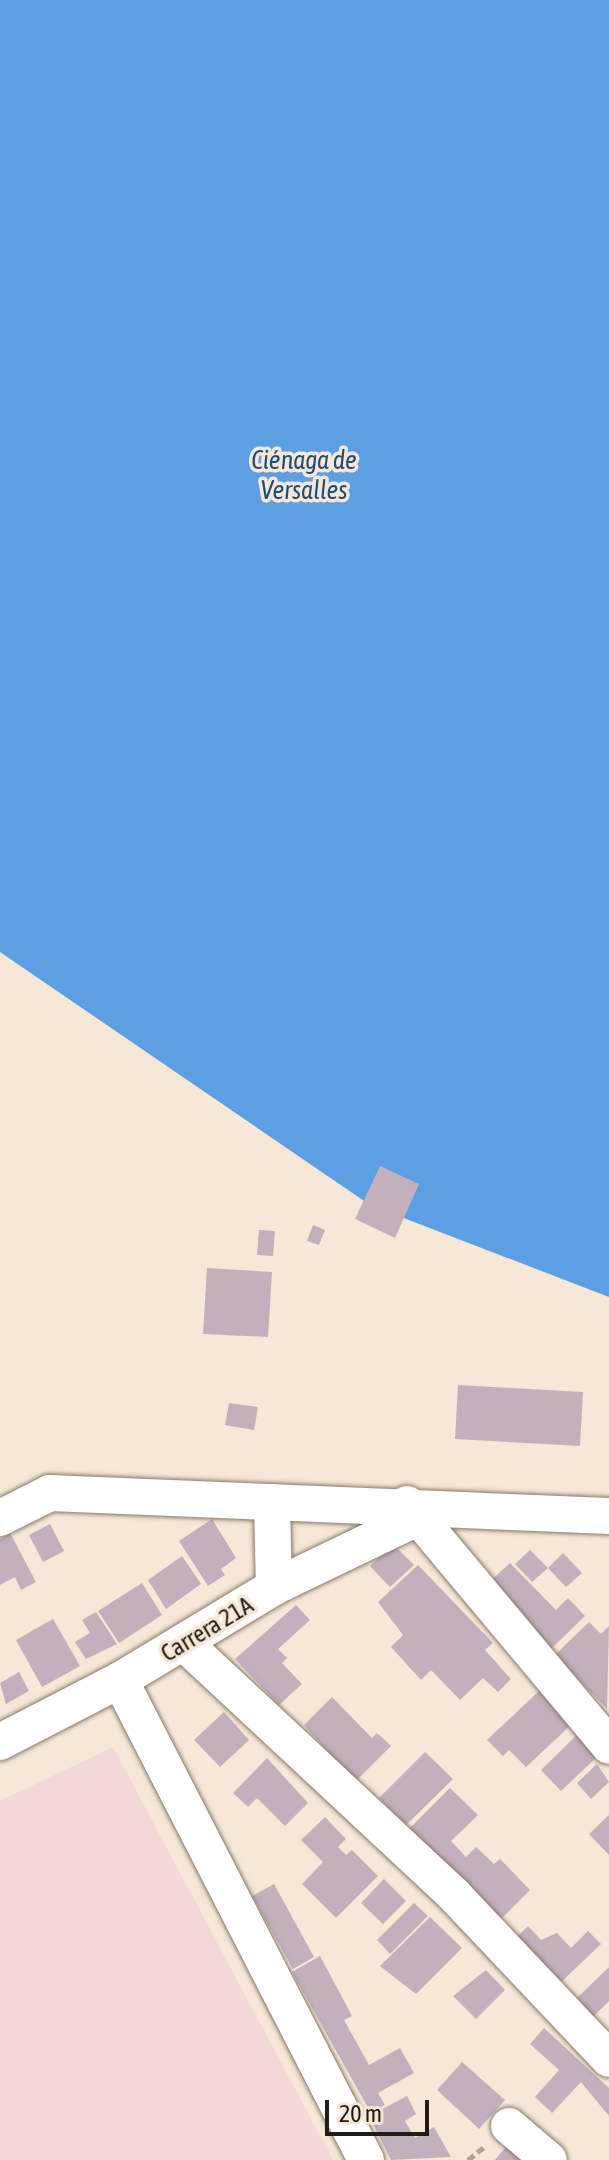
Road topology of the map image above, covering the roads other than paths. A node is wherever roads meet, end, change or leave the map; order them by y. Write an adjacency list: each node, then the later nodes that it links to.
1 (272, 1502): 2 (street); 4 (street); 5 (street)
2 (411, 1511): 3 (street); 5 (street, Carrera 21A); 9 (street)
3 (609, 1516)
4 (0, 1518)
5 (274, 1587): 6 (street, Carrera 21A)
6 (184, 1643): 7 (street, Carrera 21A); 10 (street)
7 (120, 1680): 8 (street, Carrera 21A); 12 (street)
8 (0, 1742)
9 (609, 1745)
10 (604, 2047)
11 (509, 2126): 13 (street)
12 (366, 2160)
13 (549, 2160)

